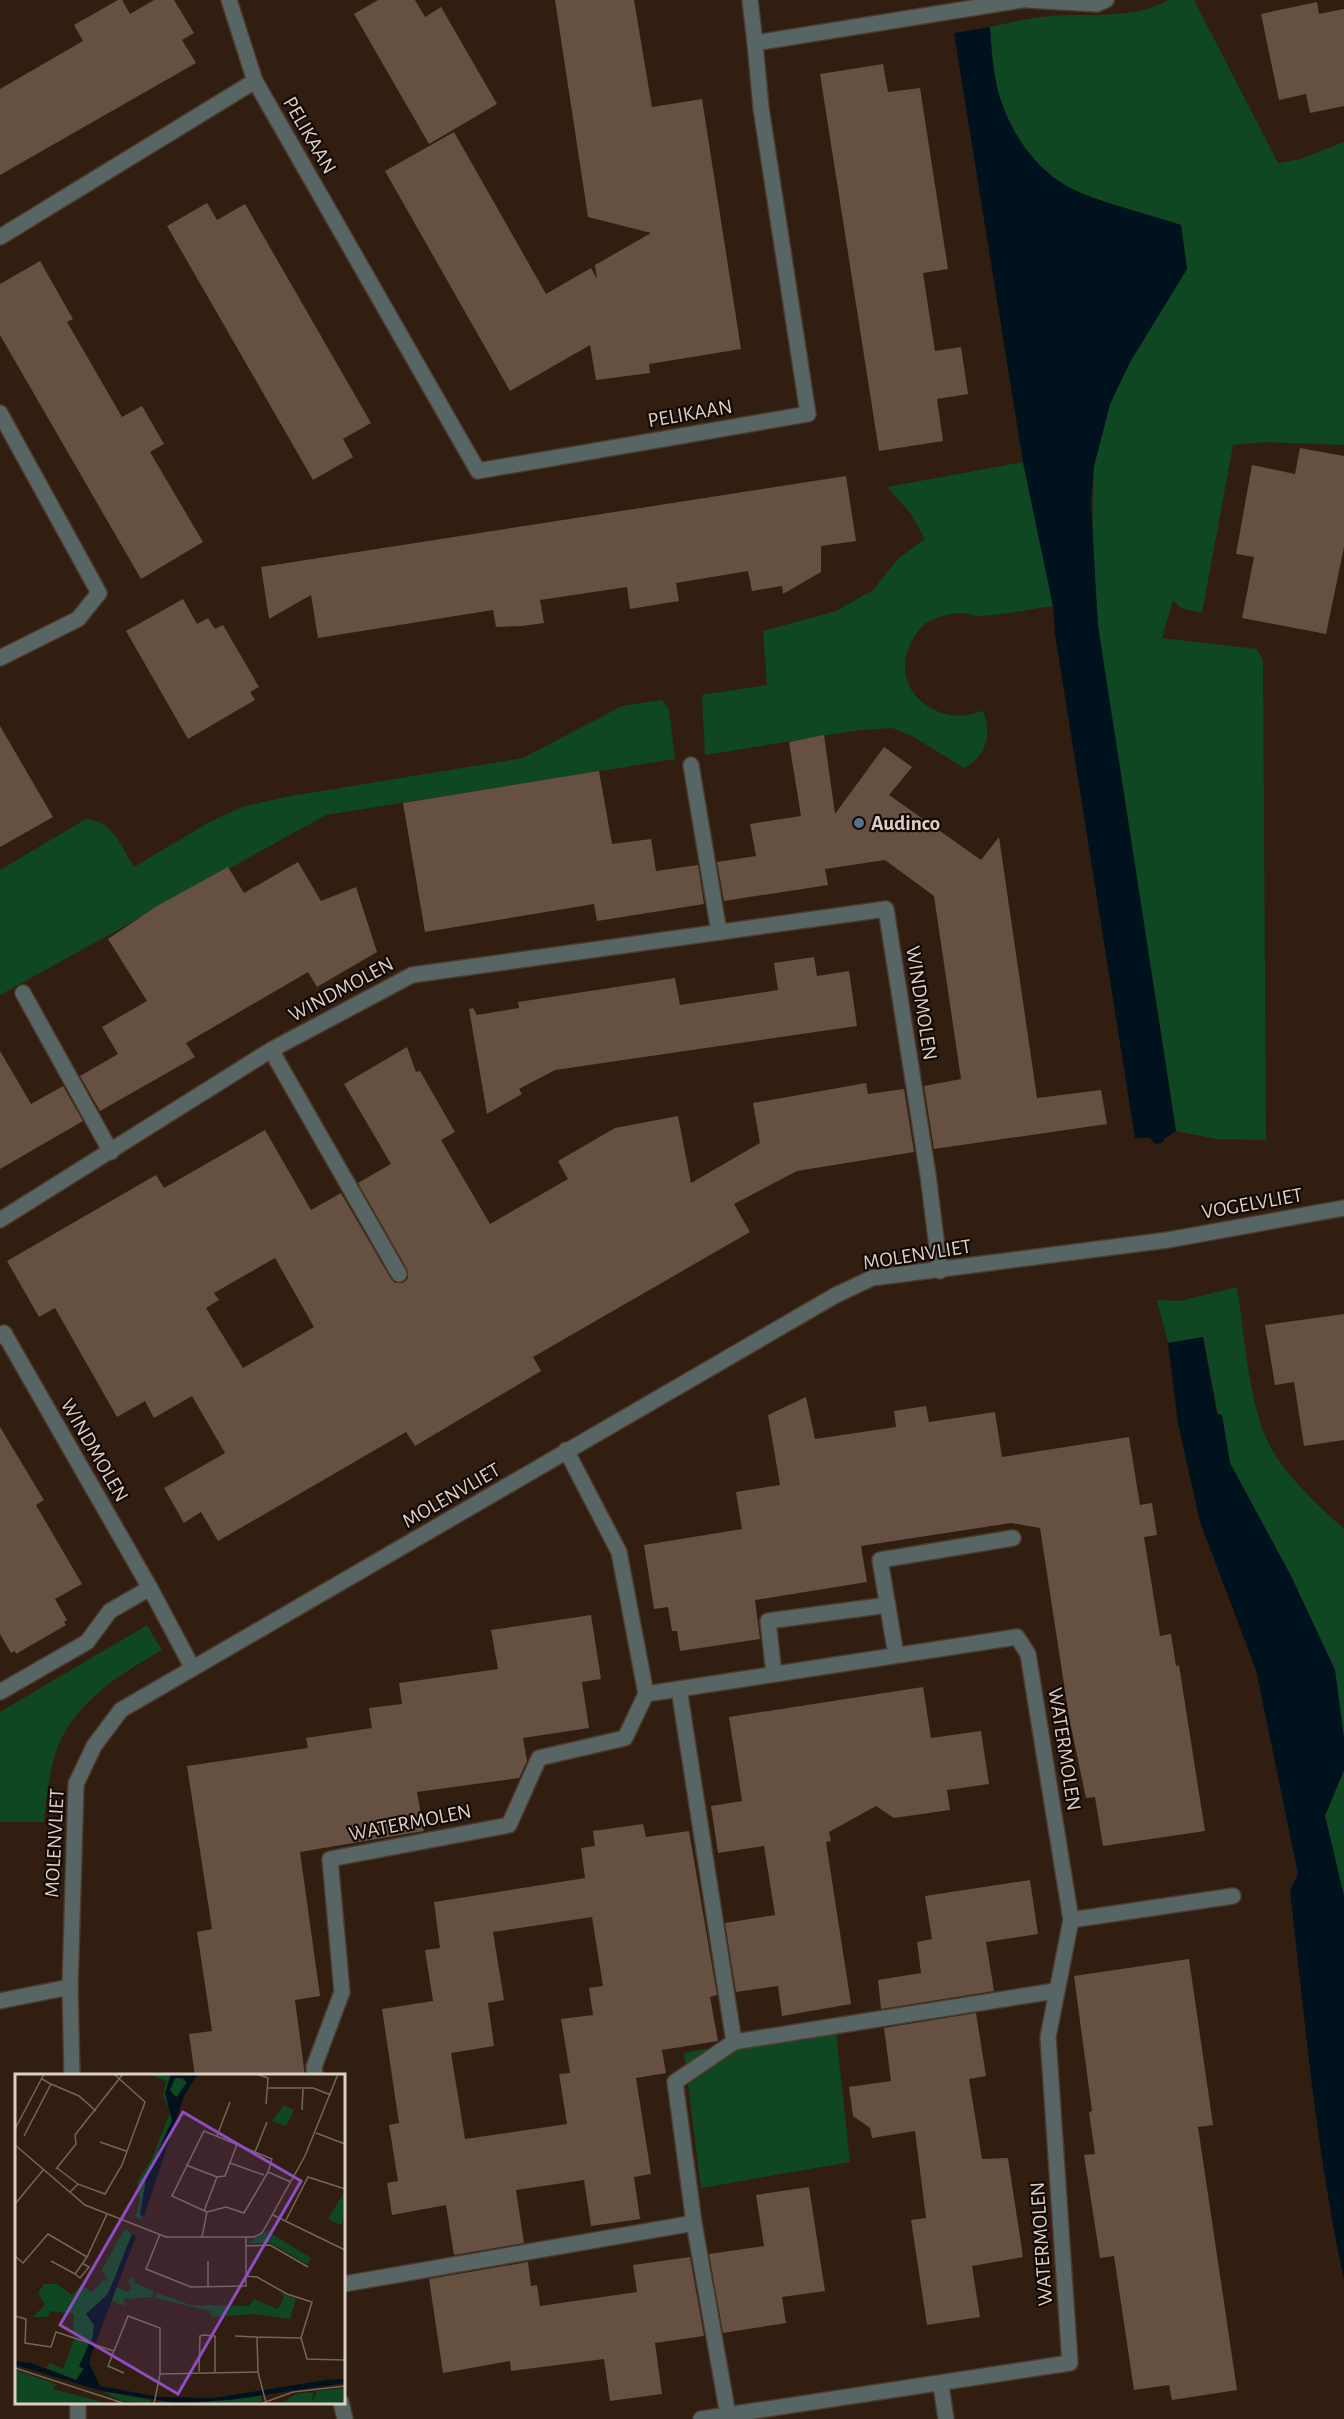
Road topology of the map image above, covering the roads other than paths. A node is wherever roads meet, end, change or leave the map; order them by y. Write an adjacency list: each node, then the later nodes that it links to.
1 (229, 0): 7 (street, PELIKAAN)
2 (750, 0): 6 (street)
3 (1022, 0): 6 (street)
4 (1027, 0): 5 (street)
5 (1106, 0)
6 (755, 43): 7 (street, PELIKAAN)
7 (255, 81): 8 (street)
8 (0, 237)
9 (0, 413): 10 (street)
10 (0, 658)
11 (691, 765): 12 (street)
12 (718, 932): 14 (street, WINDMOLEN); 19 (street, WINDMOLEN)
13 (23, 993): 15 (street)
14 (271, 1050): 15 (street, WINDMOLEN); 20 (street)
15 (111, 1152): 17 (street, WINDMOLEN)
16 (1344, 1208): 18 (street, VOGELVLIET)
17 (0, 1221)
18 (1168, 1240): 19 (street, MOLENVLIET)
19 (940, 1271): 22 (street, MOLENVLIET)
20 (399, 1274)
21 (1, 1332): 24 (street, WINDMOLEN)
22 (566, 1450): 27 (street, MOLENVLIET); 31 (street)
23 (1013, 1538): 25 (street)
24 (150, 1588): 27 (street, WINDMOLEN); 30 (street)
25 (888, 1605): 26 (street); 28 (street)
26 (896, 1655): 28 (street, WATERMOLEN); 33 (street, WATERMOLEN)
27 (192, 1667): 34 (street, MOLENVLIET)
28 (774, 1674): 29 (street, WATERMOLEN)
29 (679, 1689): 31 (street, WATERMOLEN); 37 (street)
30 (0, 1692)
31 (646, 1694): 39 (street, WATERMOLEN)
32 (1233, 1896): 33 (street)
33 (1071, 1920): 35 (street, WATERMOLEN)
34 (70, 1987): 36 (street); 38 (street, MOLENVLIET)
35 (1055, 1991): 37 (street); 42 (street, WATERMOLEN)
36 (0, 2001)
37 (734, 2042): 40 (street)
38 (72, 2074)
39 (315, 2074)
40 (694, 2223): 41 (street); 44 (street)
41 (345, 2284)
42 (941, 2385): 44 (street, WATERMOLEN); 47 (street)
43 (341, 2404): 45 (street)
44 (728, 2415): 46 (street, WATERMOLEN)
45 (345, 2419)
46 (701, 2419)
47 (946, 2419)

